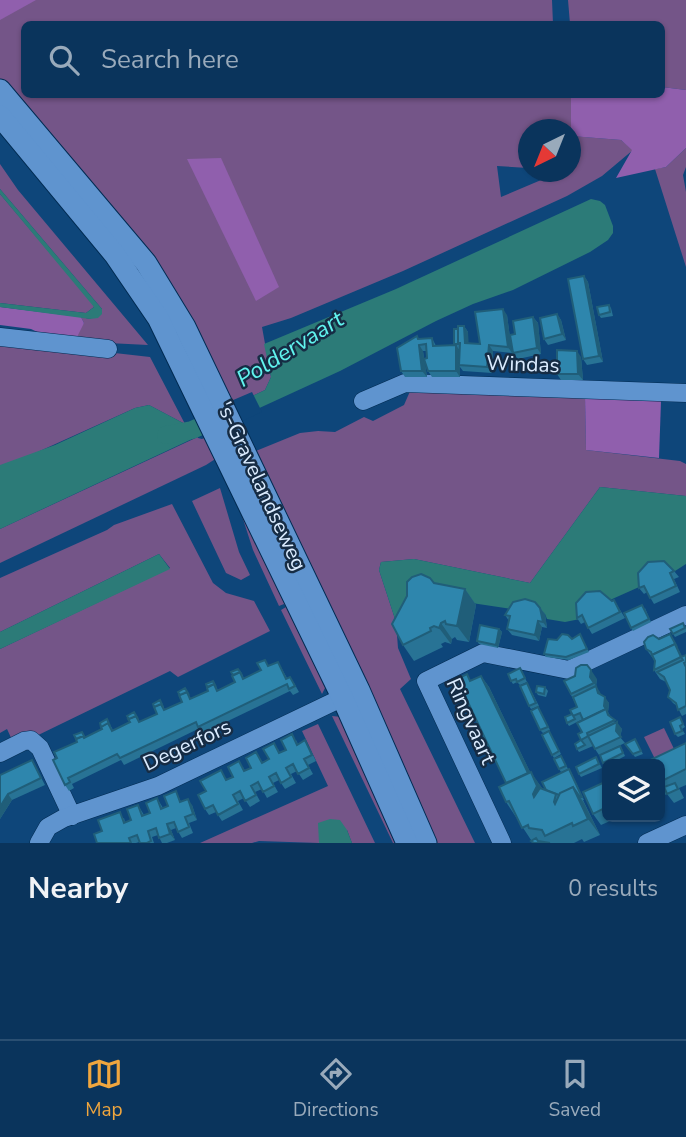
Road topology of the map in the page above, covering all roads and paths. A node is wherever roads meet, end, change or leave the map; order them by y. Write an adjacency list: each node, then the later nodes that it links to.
1 (0, 90): 7 (main road, 's-Gravelandseweg)
2 (0, 116): 7 (main road, 's-Gravelandseweg)
3 (0, 337): 4 (street)
4 (108, 349)
5 (686, 393): 6 (street, Windas)
6 (363, 401)
7 (215, 410): 9 (main road, 's-Gravelandseweg)
8 (686, 615): 16 (street, Ringvaart)
9 (351, 694): 11 (street, Degerfors); 14 (main road, 's-Gravelandseweg); 15 (main road, 's-Gravelandseweg)
10 (0, 753): 11 (street)
11 (72, 816): 13 (street, Degerfors)
12 (686, 825): 17 (street)
13 (39, 843)
14 (407, 843)
15 (426, 843)
16 (502, 843)
17 (647, 843)

